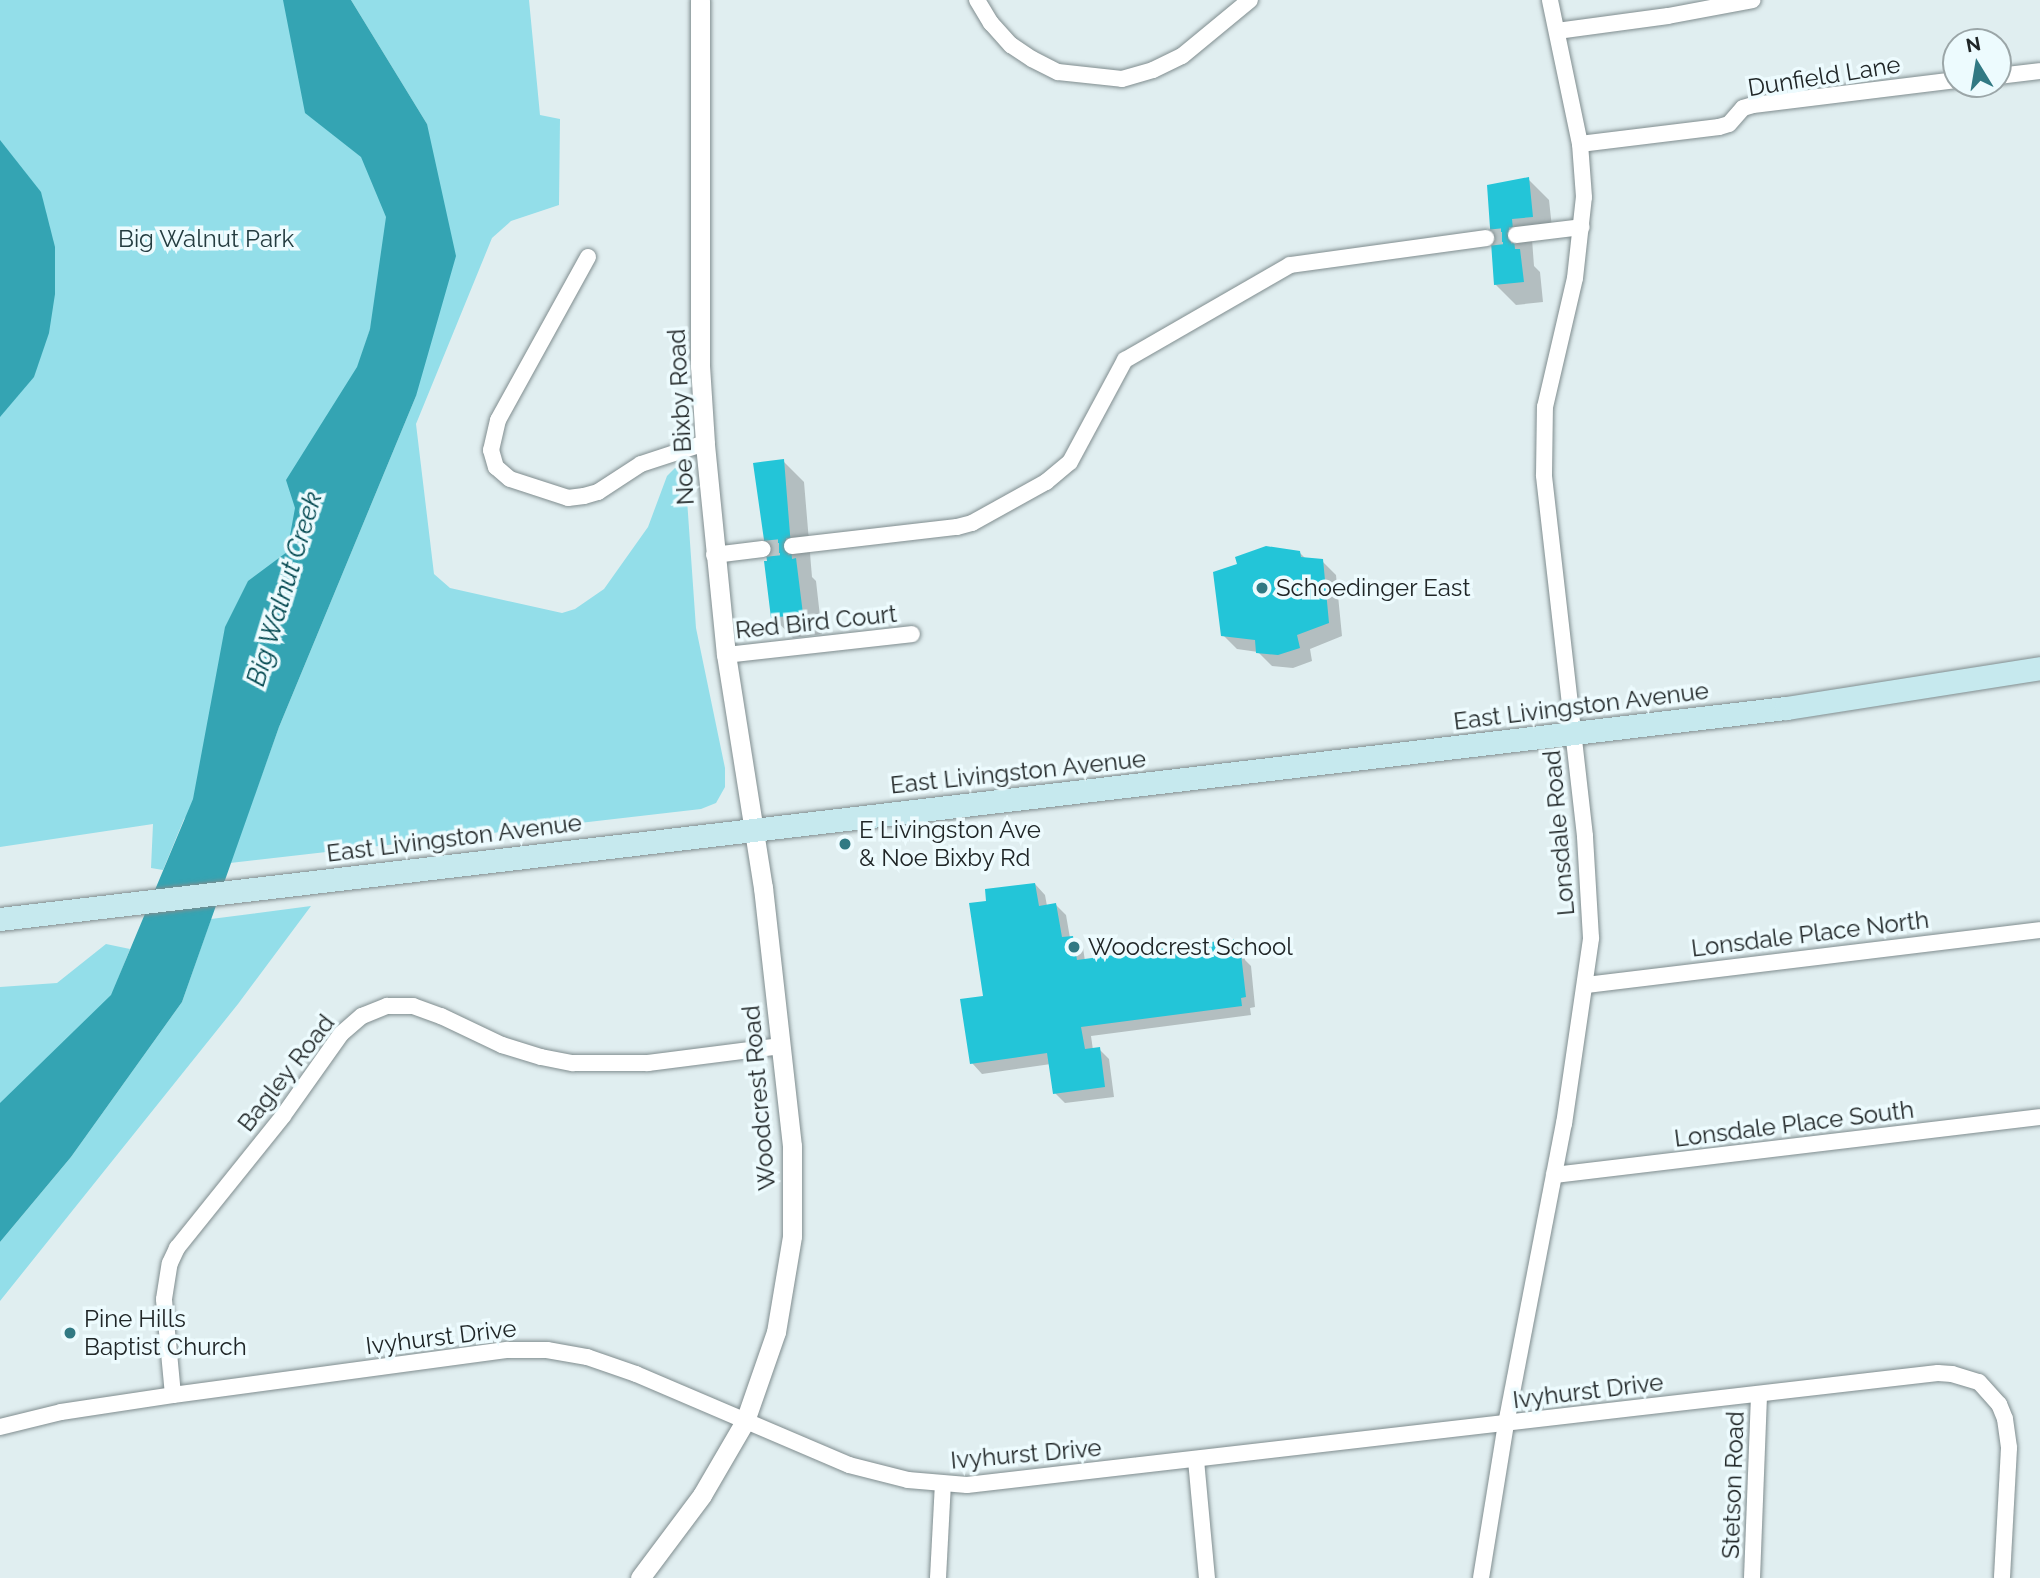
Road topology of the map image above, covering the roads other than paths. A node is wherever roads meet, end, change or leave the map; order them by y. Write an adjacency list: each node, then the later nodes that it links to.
1 (700, 0): 15 (street, Noe Bixby Road)
2 (977, 0): 3 (street)
3 (1250, 0)
4 (1550, 0): 6 (street, Lonsdale Road)
5 (1753, 0): 6 (street)
6 (1557, 31): 10 (street, Lonsdale Road)
7 (2040, 71): 8 (street)
8 (2012, 74)
9 (1942, 82): 10 (street, Dunfield Lane)
10 (1580, 144): 11 (street, Lonsdale Road)
11 (1583, 227): 12 (street); 22 (street, Lonsdale Road)
12 (1516, 235)
13 (1486, 238): 16 (street)
14 (588, 257): 15 (street)
15 (705, 443): 18 (street, Noe Bixby Road)
16 (792, 546)
17 (763, 549): 18 (street)
18 (714, 555): 20 (street, Noe Bixby Road)
19 (912, 634): 20 (street, Red Bird Court)
20 (726, 655): 23 (street, Noe Bixby Road)
21 (2040, 668): 22 (main road, East Livingston Avenue)
22 (1573, 734): 23 (main road, East Livingston Avenue); 26 (street, Lonsdale Road)
23 (754, 829): 24 (main road, East Livingston Avenue); 27 (street, Woodcrest Road)
24 (0, 919)
25 (2040, 930): 26 (street, Lonsdale Place North)
26 (1586, 985): 29 (street, Lonsdale Road)
27 (781, 1046): 31 (street, Bagley Road); 32 (street, Woodcrest Road)
28 (2040, 1117): 29 (street, Lonsdale Place South)
29 (1554, 1175): 33 (street, Lonsdale Road)
30 (1759, 1394): 33 (street, Ivyhurst Drive); 41 (street, Stetson Road); 42 (street, Ivyhurst Drive)
31 (173, 1395): 32 (street, Ivyhurst Drive); 34 (street, Ivyhurst Drive)
32 (745, 1421): 36 (street, Ivyhurst Drive); 37 (street, Woodcrest Road)
33 (1506, 1424): 35 (street, Ivyhurst Drive); 40 (street, Lonsdale Road)
34 (0, 1427)
35 (1196, 1460): 36 (street, Ivyhurst Drive); 39 (street)
36 (943, 1484): 38 (street)
37 (640, 1578)
38 (938, 1578)
39 (1207, 1578)
40 (1481, 1578)
41 (1752, 1578)
42 (2002, 1578)

